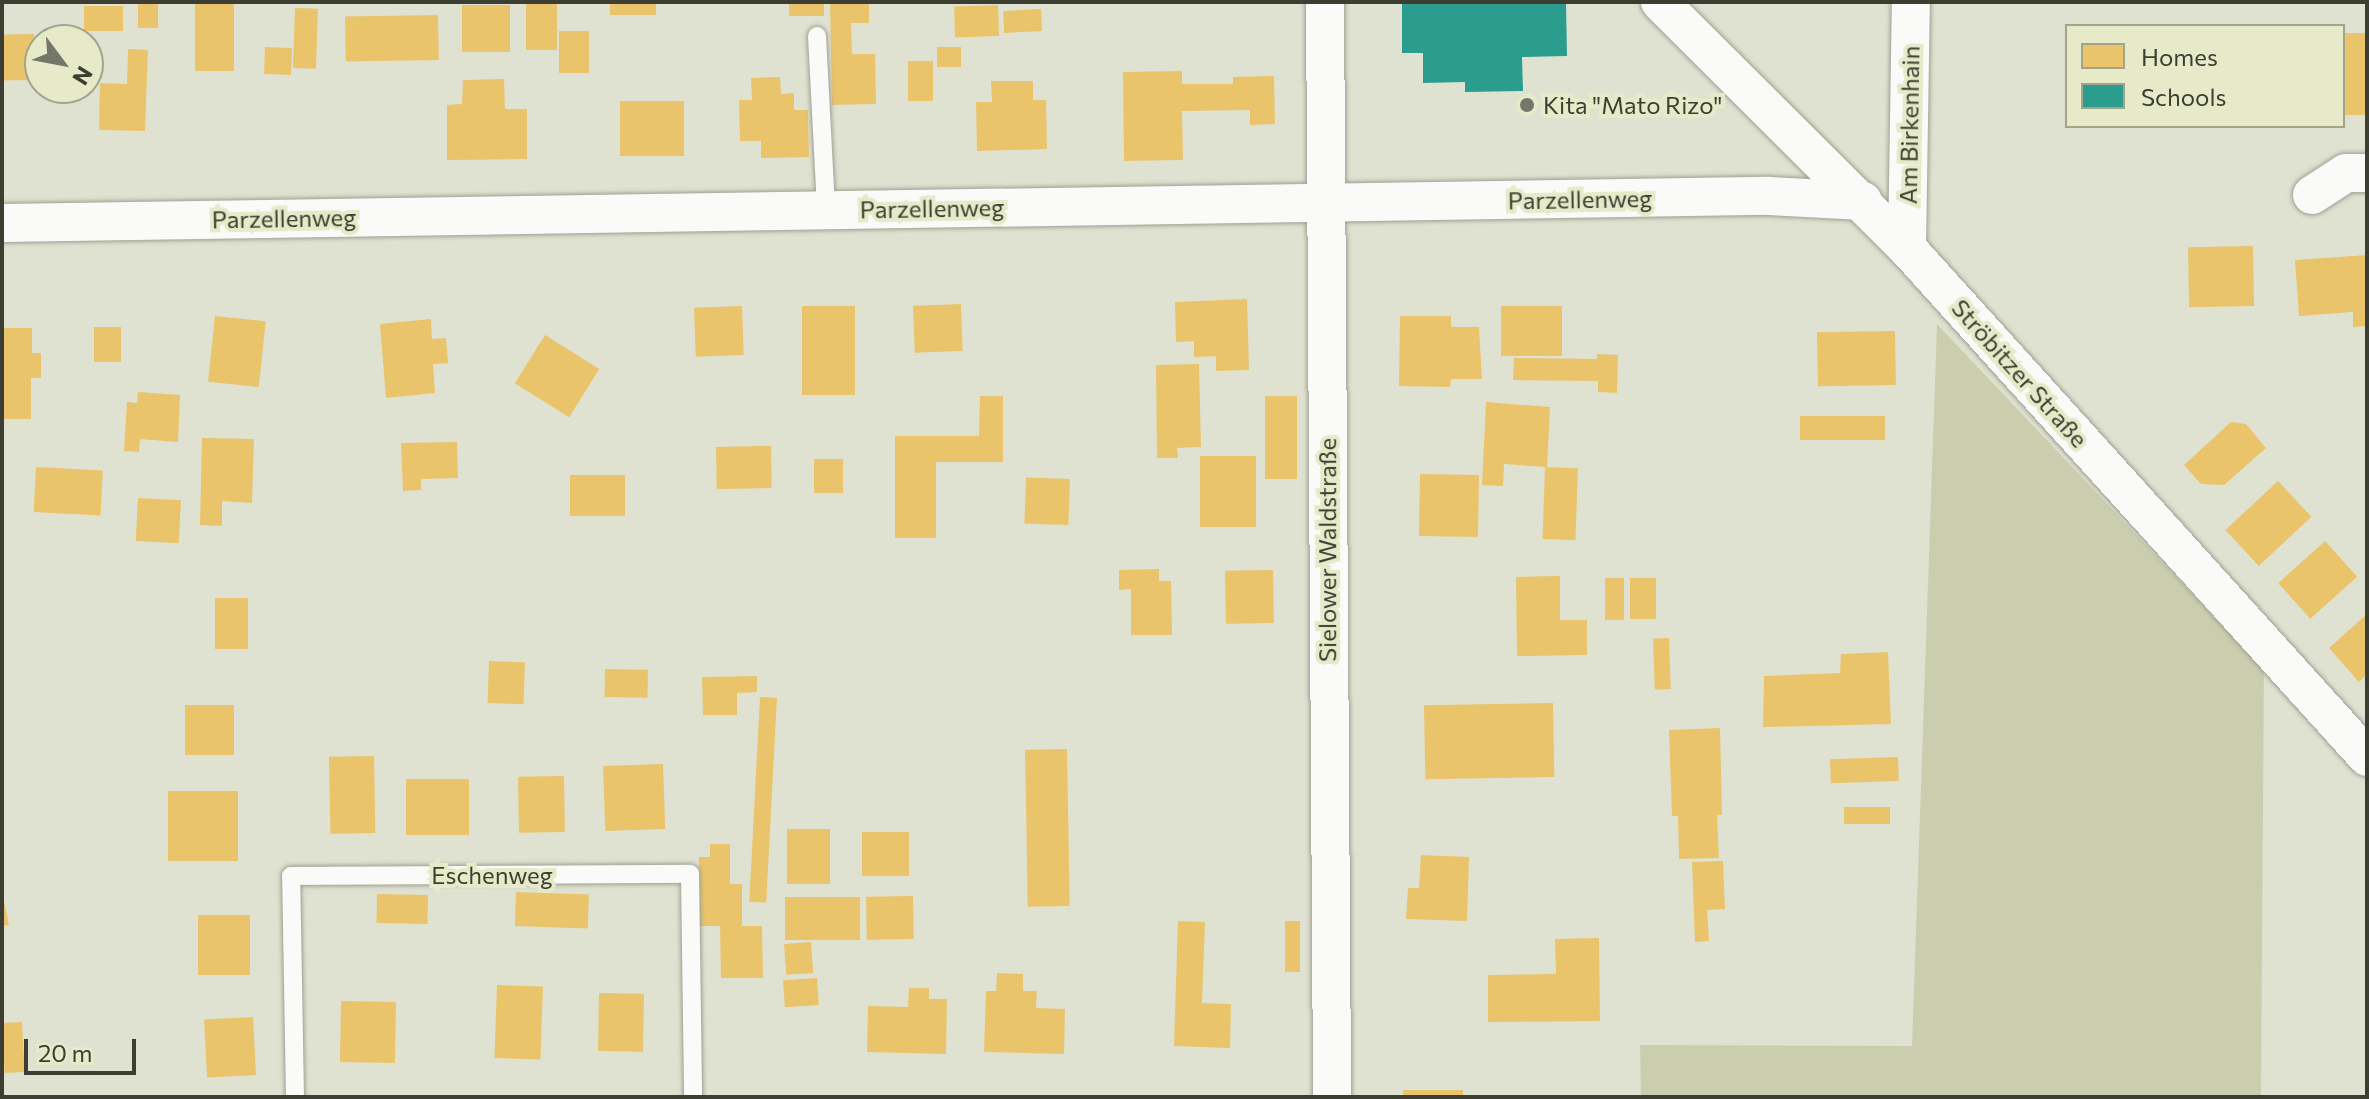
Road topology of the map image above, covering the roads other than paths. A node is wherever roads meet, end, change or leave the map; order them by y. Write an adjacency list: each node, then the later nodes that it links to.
1 (1325, 2): 8 (street, Sielower Waldstraße)
2 (1660, 2): 7 (street, Ströbitzer Straße)
3 (1911, 2): 11 (street, Am Birkenhain)
4 (817, 36): 9 (lane)
5 (2367, 173): 6 (street)
6 (2312, 195)
7 (1863, 201): 8 (street, Parzellenweg); 11 (street, Ströbitzer Straße)
8 (1325, 203): 9 (street, Parzellenweg); 15 (street, Sielower Waldstraße)
9 (826, 210): 10 (street, Parzellenweg)
10 (2, 223)
11 (1907, 248): 12 (street, Ströbitzer Straße)
12 (2367, 757)
13 (295, 1097): 14 (lane, Eschenweg)
14 (693, 1097)
15 (1332, 1097)

